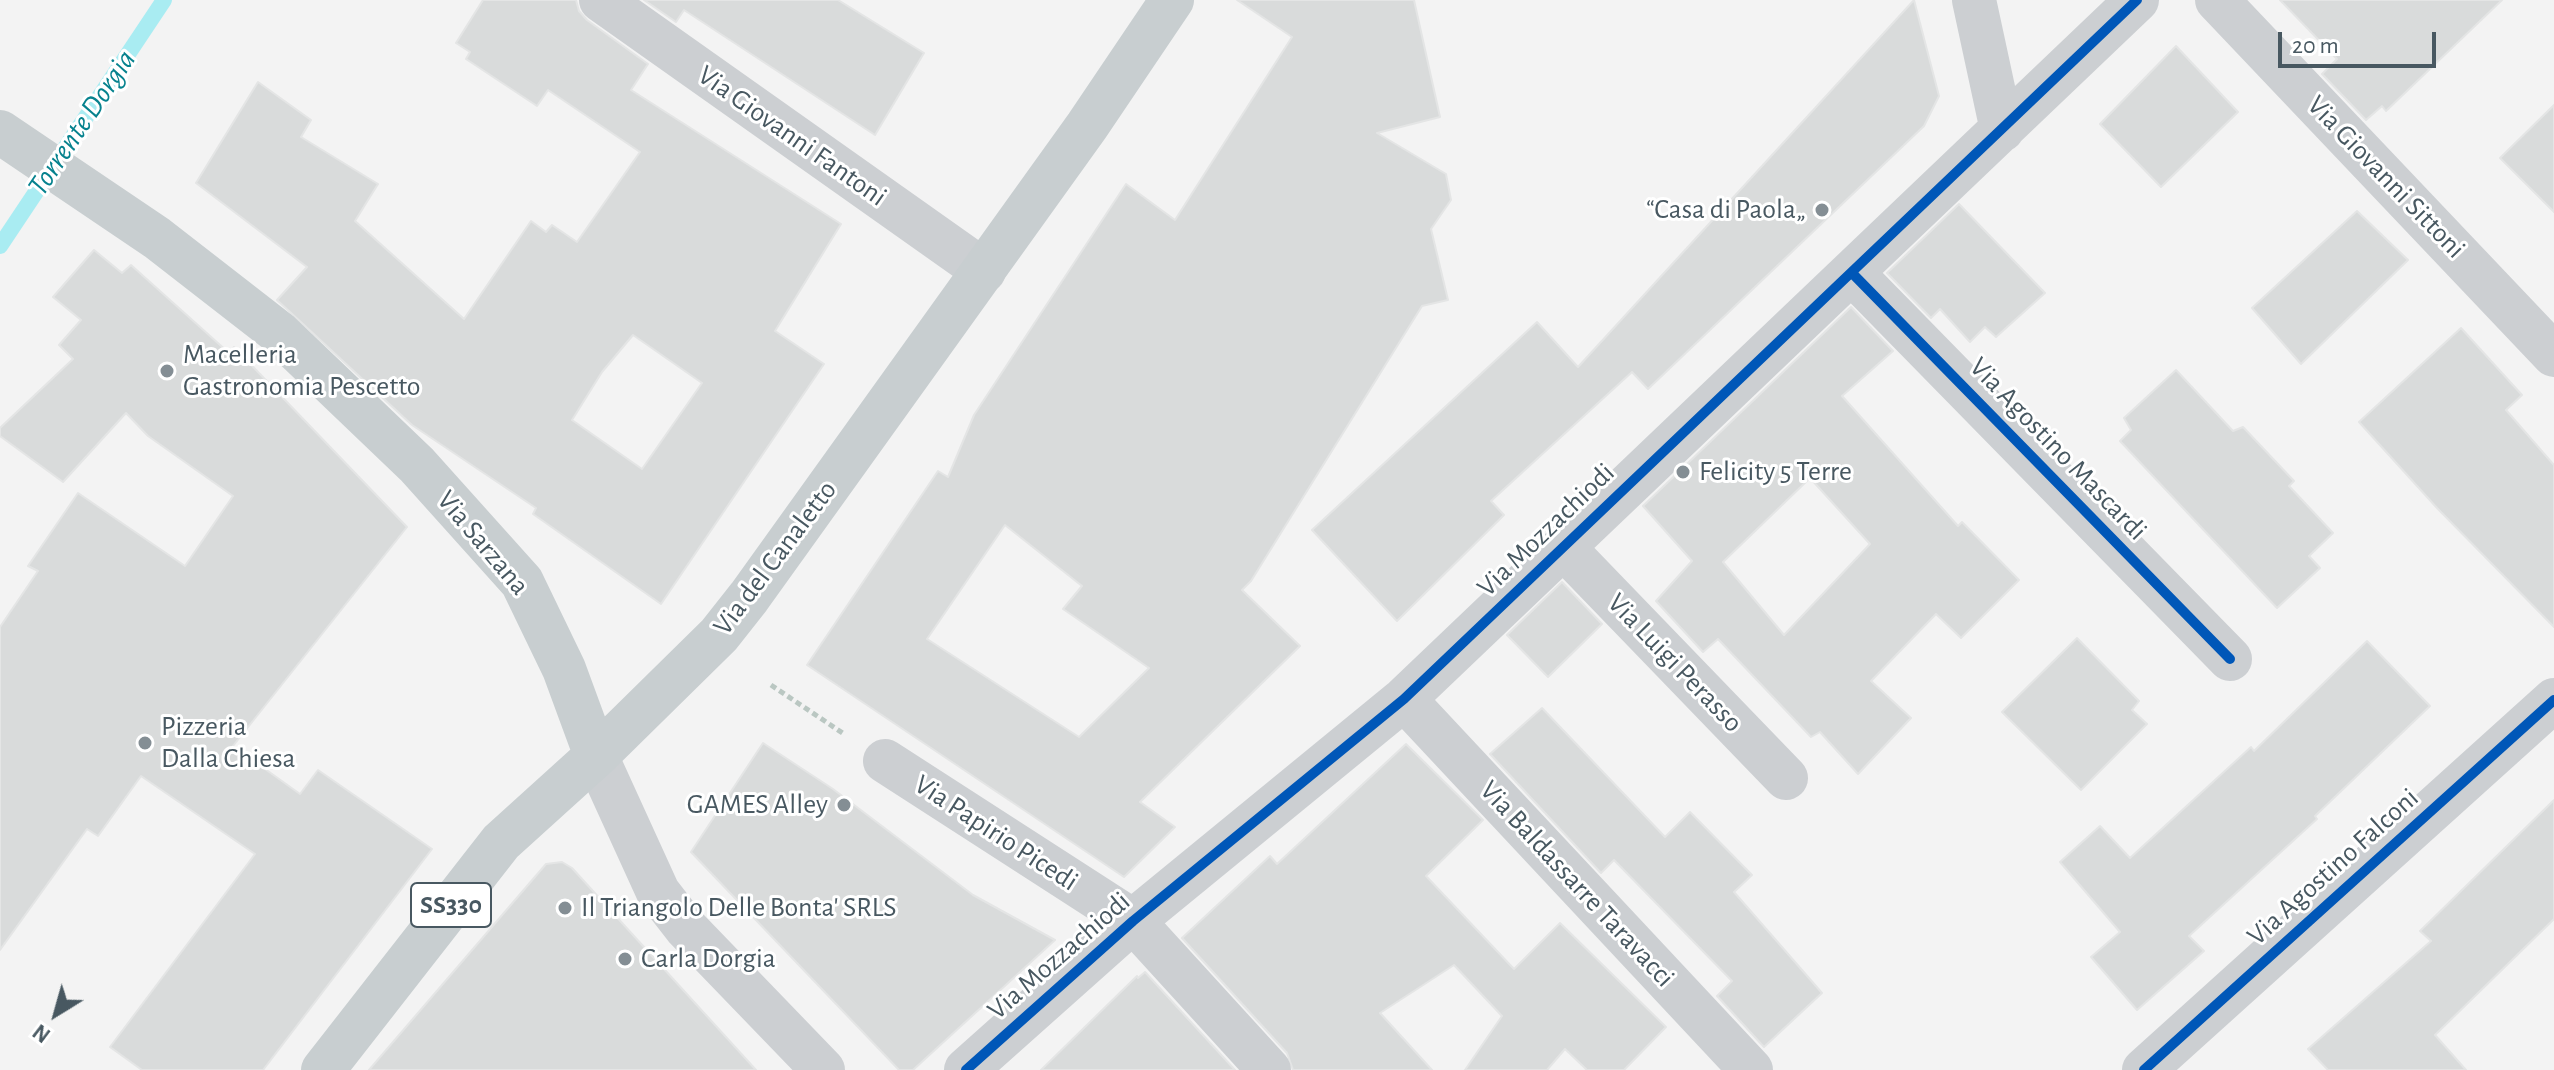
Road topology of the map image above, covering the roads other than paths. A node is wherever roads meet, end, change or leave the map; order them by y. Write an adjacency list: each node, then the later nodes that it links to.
1 (601, 0): 8 (street, Via Giovanni Fantoni)
2 (1172, 0): 8 (main road, Via del Canaletto)
3 (1974, 0): 6 (street)
4 (2137, 0): 6 (street, Via Mozzachiodi)
5 (2217, 0): 10 (street, Via Giovanni Sittoni)
6 (2002, 130): 9 (street, Via Mozzachiodi)
7 (0, 132): 15 (main road, Via Sarzana)
8 (984, 271): 15 (main road, Via del Canaletto)
9 (1852, 273): 11 (street, Via Mozzachiodi); 12 (street, Via Agostino Mascardi)
10 (2554, 355)
11 (1563, 547): 13 (street, Via Mozzachiodi); 17 (street, Via Luigi Perasso)
12 (2230, 659)
13 (1404, 699): 18 (street, Via Mozzachiodi); 23 (street, Via Baldassarre Taravacci)
14 (2554, 700): 24 (street, Via Agostino Falconi)
15 (596, 756): 19 (main road, Via del Canaletto / SS330); 20 (street, Via Sarzana)
16 (885, 761): 18 (street, Via Papirio Picedi)
17 (1786, 778)
18 (1133, 921): 21 (street, Via Mozzachiodi); 22 (street, Via Papirio Picedi)
19 (323, 1070)
20 (823, 1070)
21 (966, 1070)
22 (1269, 1070)
23 (1751, 1070)
24 (2144, 1070)

